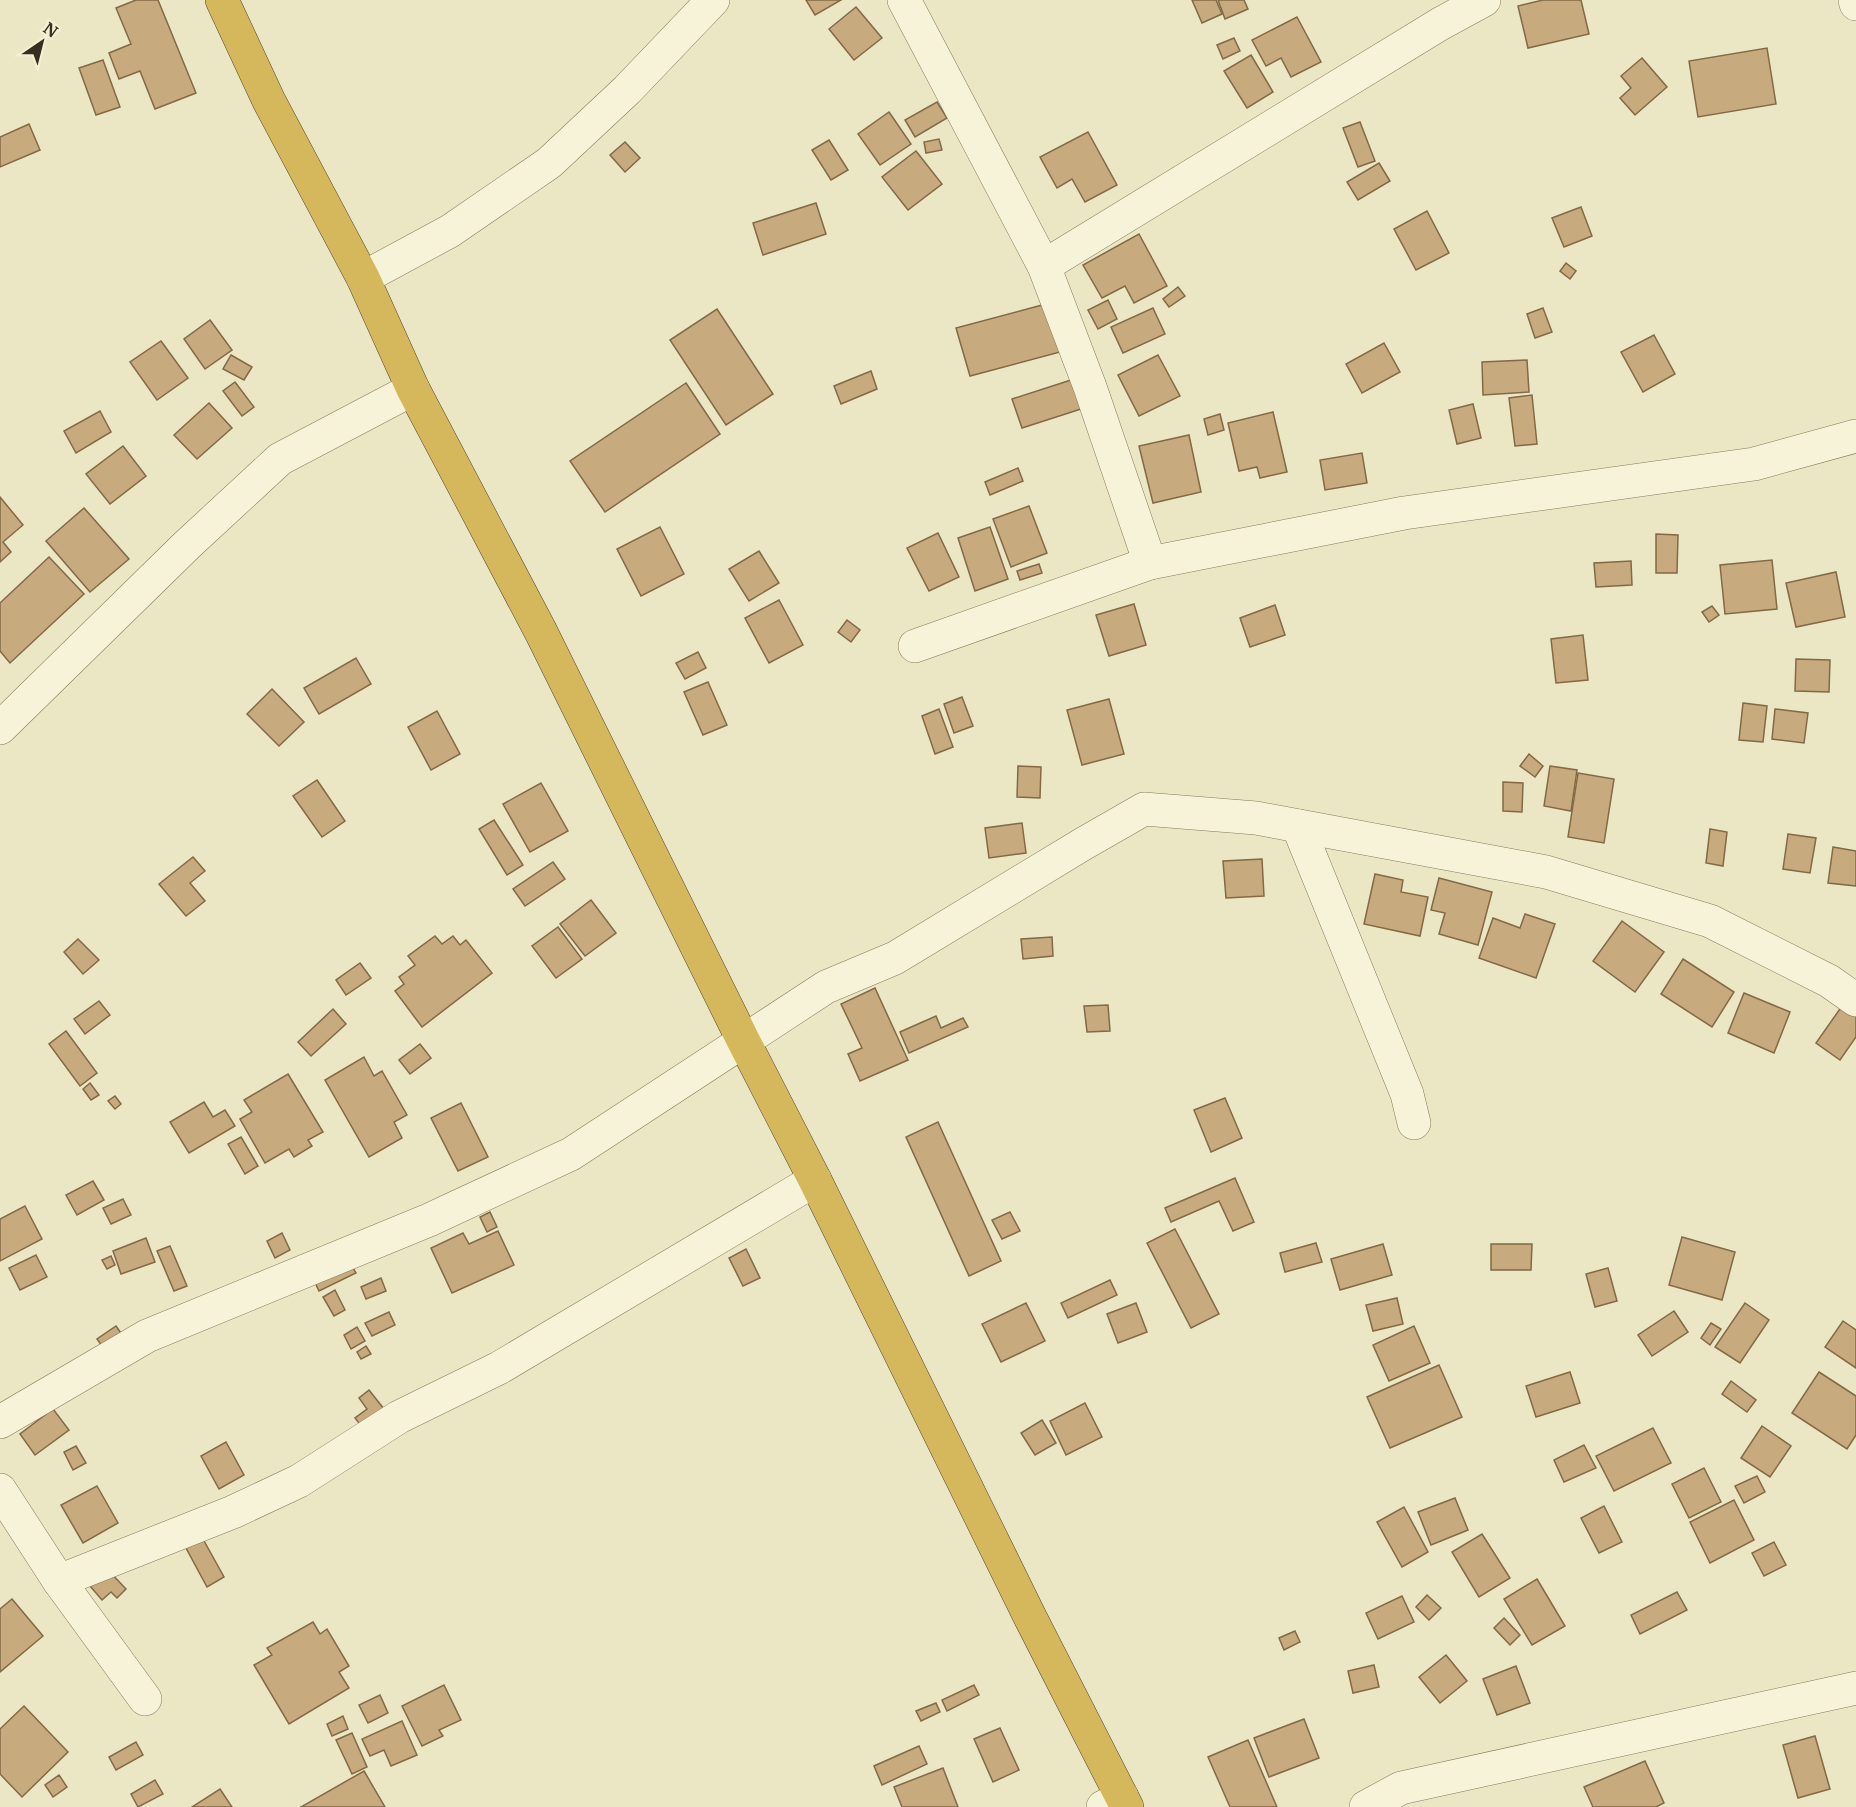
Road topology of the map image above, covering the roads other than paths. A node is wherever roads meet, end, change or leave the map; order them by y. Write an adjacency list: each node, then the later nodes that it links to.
1 (222, 0): 6 (highway)
2 (713, 0): 6 (street)
3 (904, 0): 5 (street)
4 (1484, 0): 5 (street)
5 (1044, 266): 9 (street)
6 (363, 278): 7 (highway)
7 (413, 389): 11 (street); 14 (highway)
8 (1856, 436): 9 (street)
9 (1150, 563): 10 (street)
10 (915, 646)
11 (0, 728)
12 (1298, 826): 13 (street); 14 (street); 15 (street)
13 (1856, 1000)
14 (743, 1040): 16 (highway); 17 (street)
15 (1414, 1123)
16 (815, 1180): 19 (street); 22 (highway)
17 (0, 1422)
18 (0, 1490): 19 (street)
19 (58, 1581): 21 (street)
20 (1856, 1688): 23 (street)
21 (145, 1699)
22 (1117, 1804)
23 (1366, 1807)

